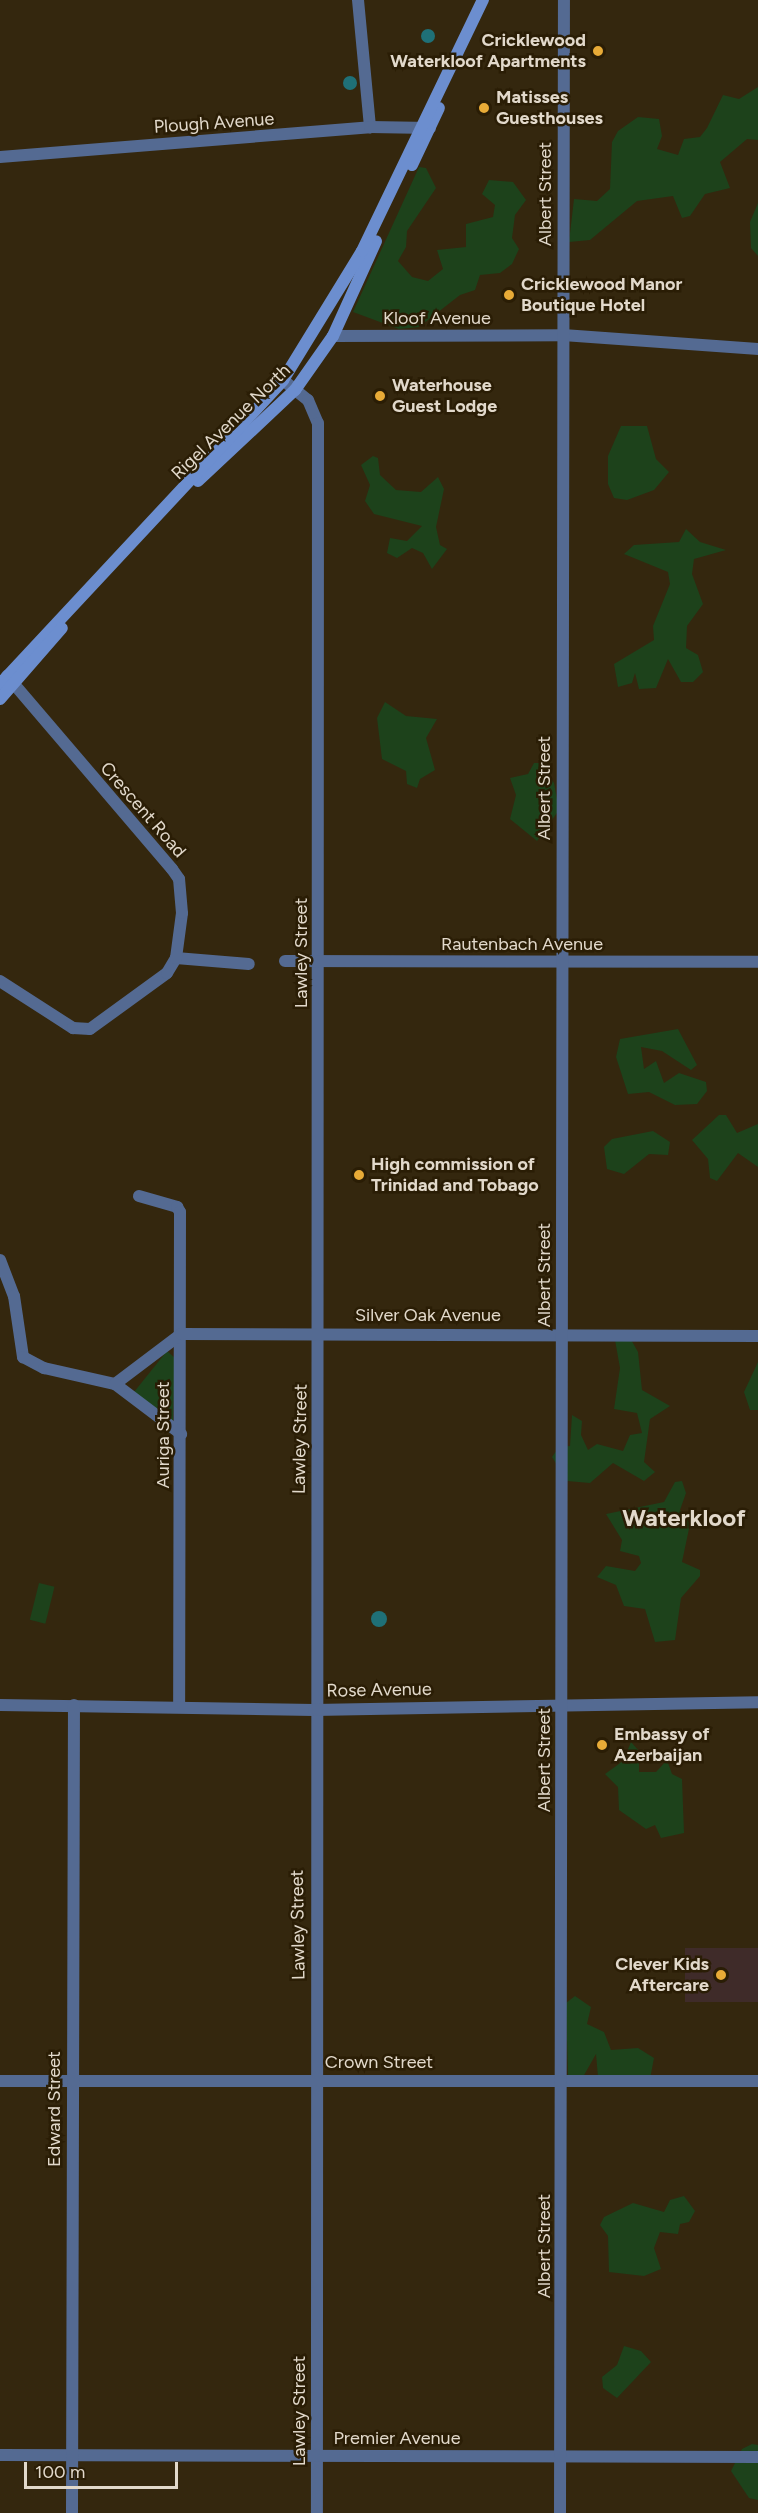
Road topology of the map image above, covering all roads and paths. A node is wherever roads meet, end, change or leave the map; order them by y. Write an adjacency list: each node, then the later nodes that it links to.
1 (358, 0): 4 (street)
2 (483, 0): 5 (main road, Rigel Avenue North)
3 (564, 0): 8 (street, Albert Street)
4 (370, 127): 5 (street, Plough Avenue); 6 (street, Plough Avenue)
5 (426, 127): 7 (main road, Rigel Avenue North); 9 (main road, Rigel Avenue North)
6 (0, 157)
7 (327, 315): 9 (main road); 10 (main road, Rigel Avenue North)
8 (563, 335): 9 (street, Kloof Avenue); 11 (street, Kloof Avenue); 19 (street, Albert Street)
9 (333, 336): 10 (main road); 13 (main road, Rigel Avenue North)
10 (306, 346): 12 (main road, Rigel Avenue North)
11 (758, 349)
12 (283, 380): 13 (street, Lawley Street); 14 (main road, Rigel Avenue North)
13 (295, 390): 14 (main road, Rigel Avenue North); 18 (street, Lawley Street)
14 (6, 681): 15 (main road, Rigel Avenue North); 16 (street, Crescent Road)
15 (0, 699)
16 (176, 958): 21 (street); 22 (street, Crescent Road)
17 (285, 961): 18 (street, Rautenbach Avenue)
18 (319, 962): 19 (street, Rautenbach Avenue); 25 (street, Lawley Street)
19 (562, 962): 20 (street, Rautenbach Avenue); 27 (street, Albert Street)
20 (758, 962)
21 (249, 964)
22 (0, 981)
23 (139, 1196): 26 (street, Auriga Street)
24 (0, 1260): 29 (street)
25 (319, 1333): 26 (street, Silver Oak Avenue); 27 (street, Silver Oak Avenue); 36 (street, Lawley Street)
26 (181, 1334): 29 (street); 30 (street, Auriga Street)
27 (562, 1334): 28 (street, Silver Oak Avenue); 32 (street, Albert Street)
28 (758, 1336)
29 (116, 1384): 30 (street)
30 (181, 1434): 35 (street, Auriga Street)
31 (758, 1702): 32 (street, Rose Avenue)
32 (562, 1704): 36 (street, Rose Avenue); 40 (street, Albert Street)
33 (0, 1705): 34 (street, Rose Avenue)
34 (74, 1705): 35 (street, Rose Avenue); 39 (street, Edward Street)
35 (179, 1705): 36 (street, Rose Avenue)
36 (314, 1710): 37 (street, Lawley Street)
37 (318, 2080): 39 (street, Crown Street); 40 (street, Crown Street); 45 (street, Lawley Street)
38 (0, 2081): 39 (street, Crown Street)
39 (72, 2081): 43 (street, Edward Street)
40 (563, 2081): 41 (street, Crown Street); 44 (street, Albert Street)
41 (758, 2081)
42 (0, 2455): 43 (street, Premier Avenue)
43 (72, 2455): 45 (street, Premier Avenue); 47 (street, Edward Street)
44 (560, 2455): 45 (street, Premier Avenue); 46 (street, Premier Avenue); 49 (street, Albert Street)
45 (317, 2457): 48 (street, Lawley Street)
46 (758, 2457)
47 (72, 2513)
48 (317, 2513)
49 (560, 2513)

